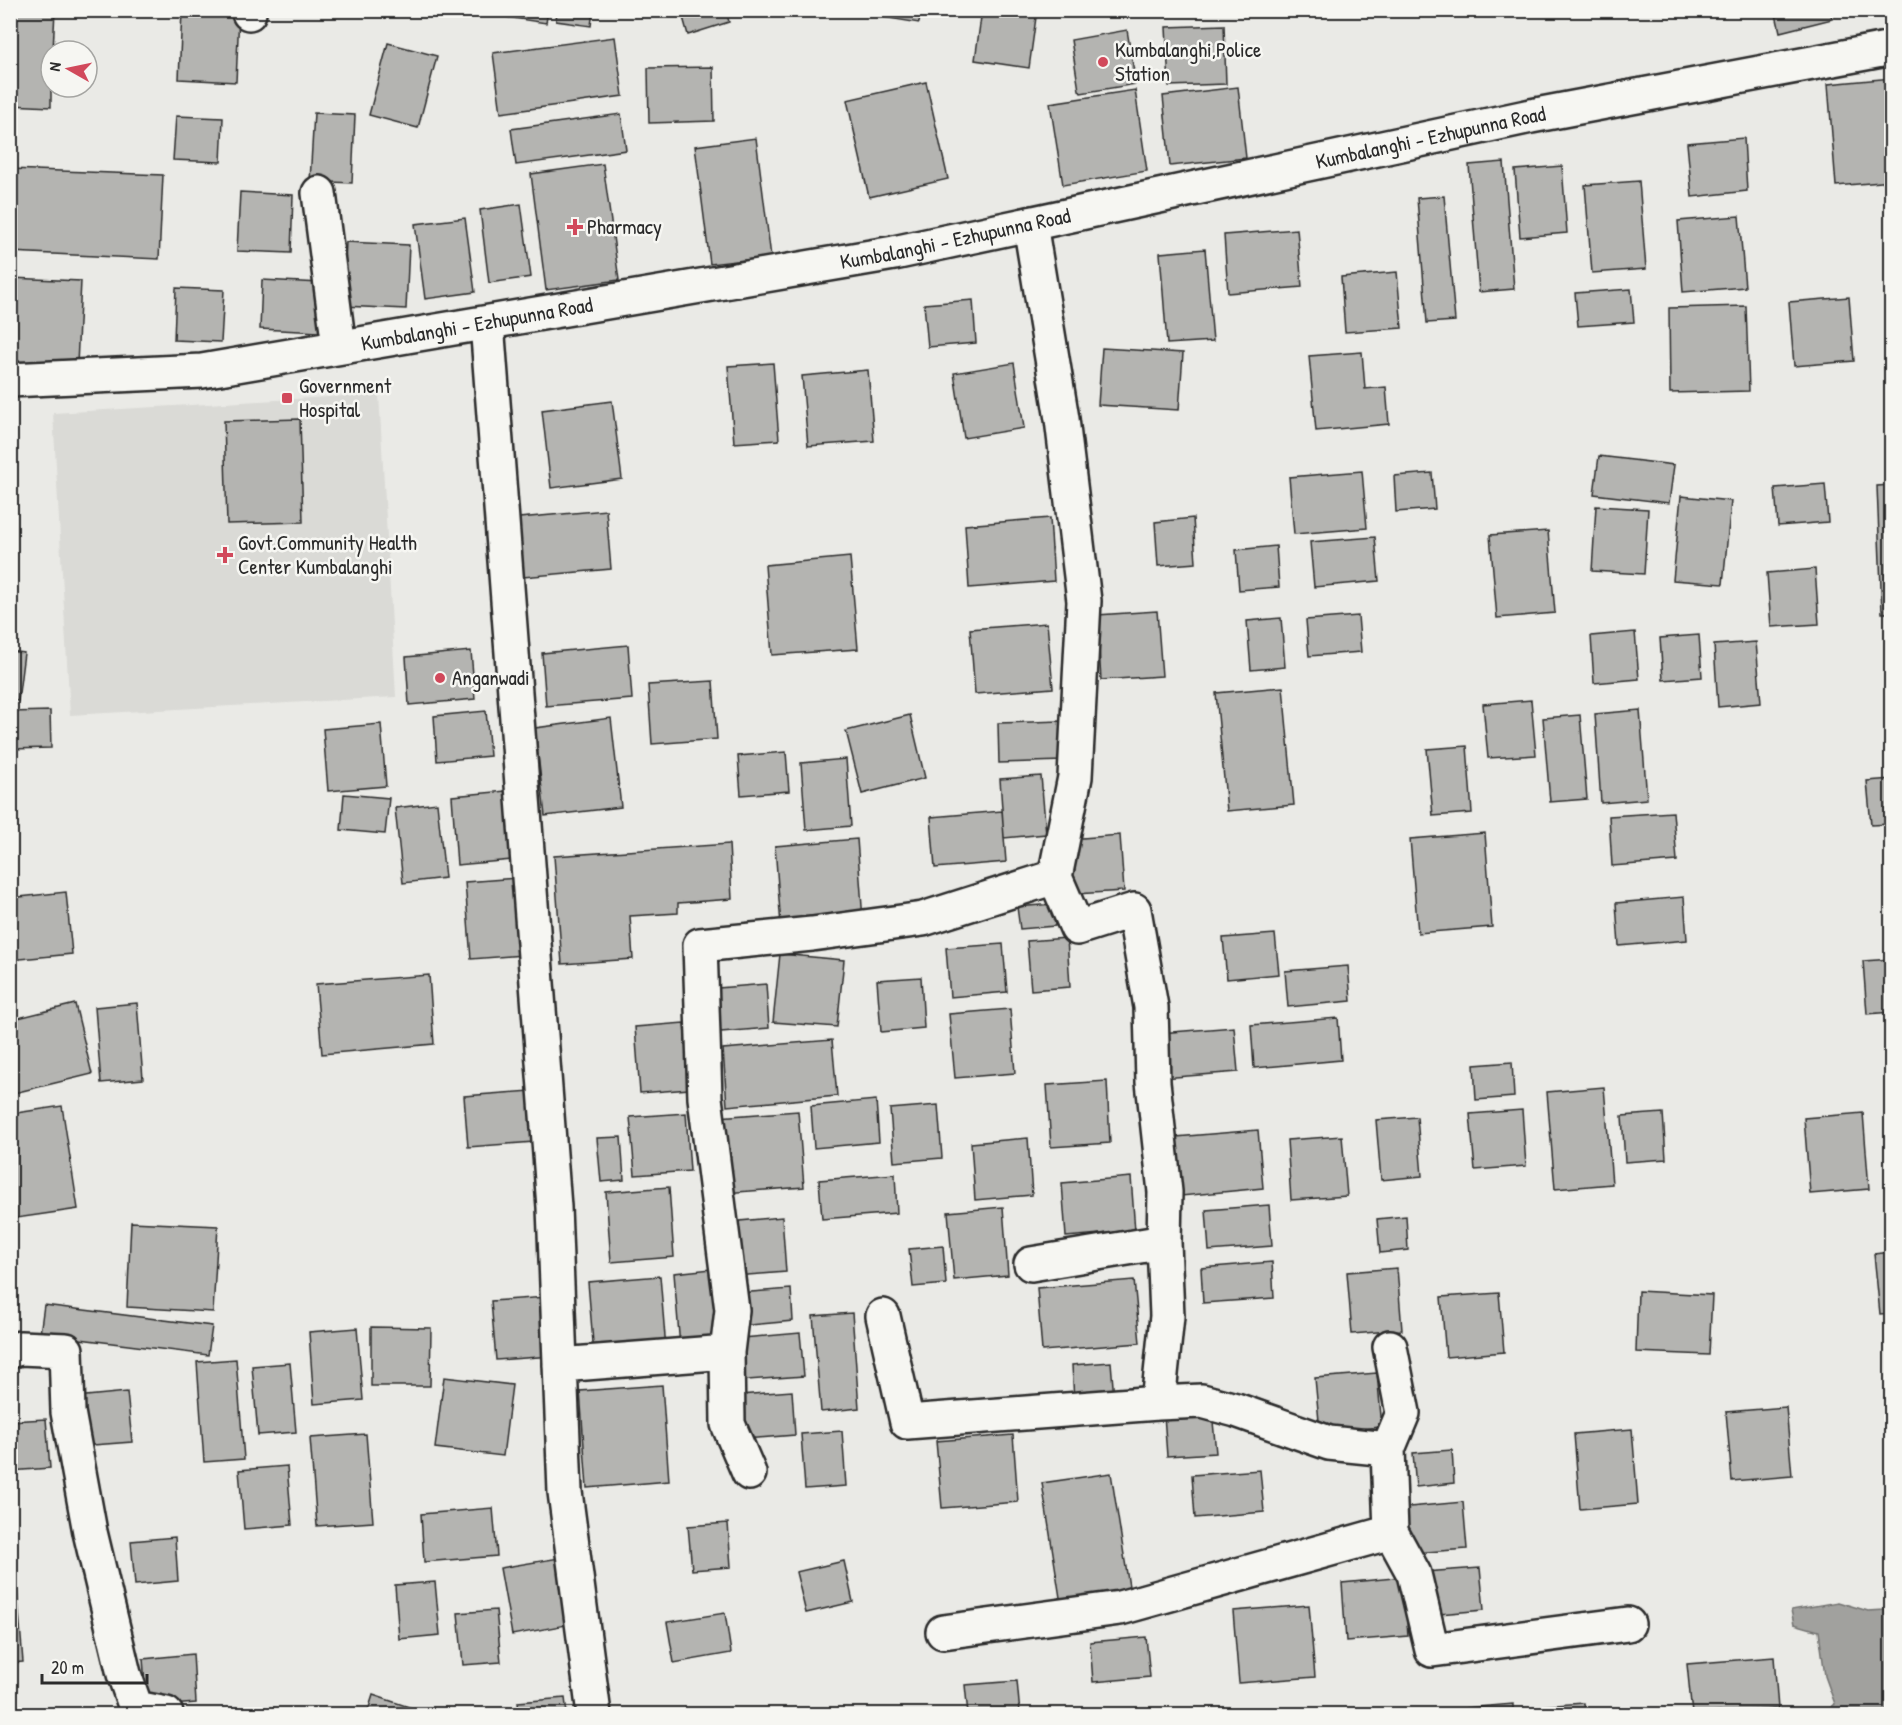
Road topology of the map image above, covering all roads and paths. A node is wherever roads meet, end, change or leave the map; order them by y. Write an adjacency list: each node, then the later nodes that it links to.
1 (1892, 48): 3 (street, Kumbalanghi - Ezhupunna Road)
2 (319, 193): 5 (street)
3 (1030, 224): 4 (street, Kumbalanghi - Ezhupunna Road); 7 (street)
4 (487, 323): 5 (street, Kumbalanghi - Ezhupunna Road); 14 (street)
5 (339, 346): 6 (street, Kumbalanghi - Ezhupunna Road)
6 (10, 380)
7 (1055, 877): 8 (street); 13 (street)
8 (1164, 1242): 9 (street); 15 (street)
9 (1031, 1264)
10 (884, 1316): 15 (street)
11 (1389, 1347): 16 (street)
12 (10, 1351): 21 (street)
13 (727, 1352): 14 (street); 17 (street)
14 (560, 1365): 22 (street)
15 (1158, 1403): 16 (street)
16 (1388, 1449): 18 (street)
17 (749, 1473)
18 (1391, 1532): 19 (street); 20 (street)
19 (1628, 1624)
20 (943, 1632)
21 (166, 1714)
22 (594, 1714)

